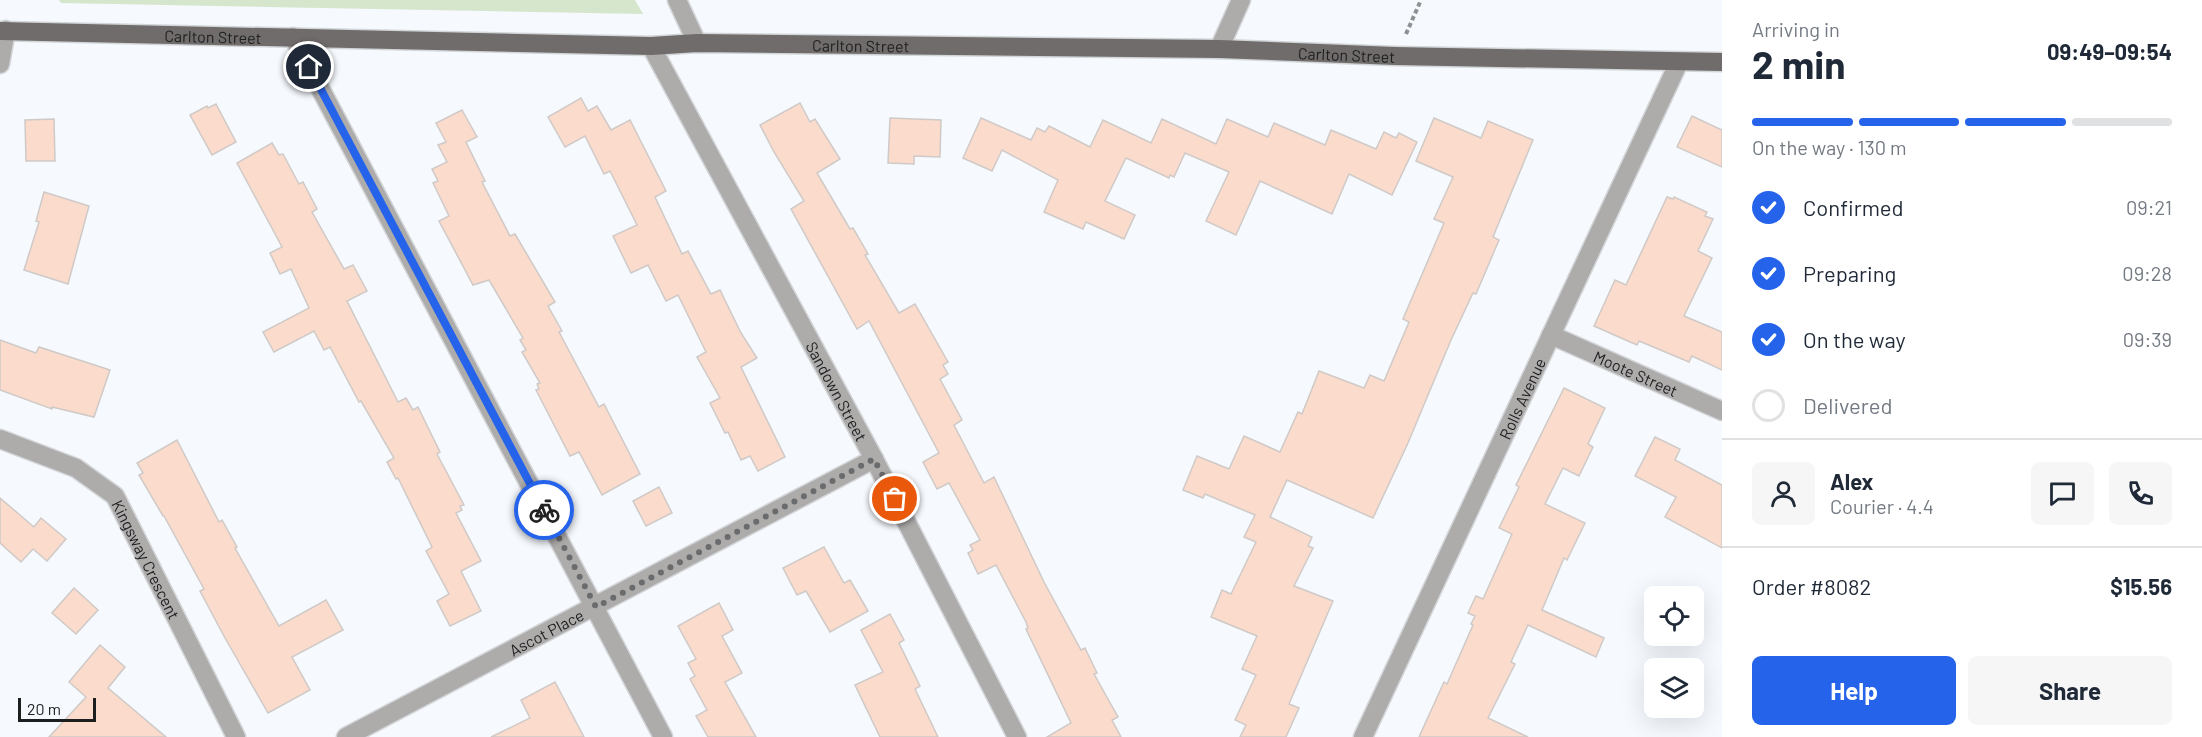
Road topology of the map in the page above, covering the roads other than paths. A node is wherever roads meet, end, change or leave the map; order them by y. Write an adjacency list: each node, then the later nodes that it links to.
1 (677, 0): 5 (street)
2 (1241, 0): 7 (street)
3 (3, 30): 4 (main road, Carlton Street); 10 (street)
4 (293, 37): 6 (main road, Carlton Street); 15 (street)
5 (697, 43): 6 (main road, Carlton Street); 7 (main road, Carlton Street)
6 (651, 46): 14 (street, Sandown Street)
7 (1220, 50): 8 (main road, Carlton Street)
8 (1679, 62): 9 (main road, Carlton Street); 11 (street, Rolls Avenue)
9 (1722, 62)
10 (0, 64)
11 (1551, 335): 12 (street, Moote Street); 20 (street, Rolls Avenue)
12 (1722, 411)
13 (0, 439): 16 (street, Kingsway Crescent)
14 (874, 459): 15 (street, Ascot Place); 19 (street, Sandown Street)
15 (596, 607): 17 (street, Ascot Place); 18 (street)
16 (236, 737)
17 (346, 737)
18 (663, 737)
19 (1017, 737)
20 (1364, 737)

